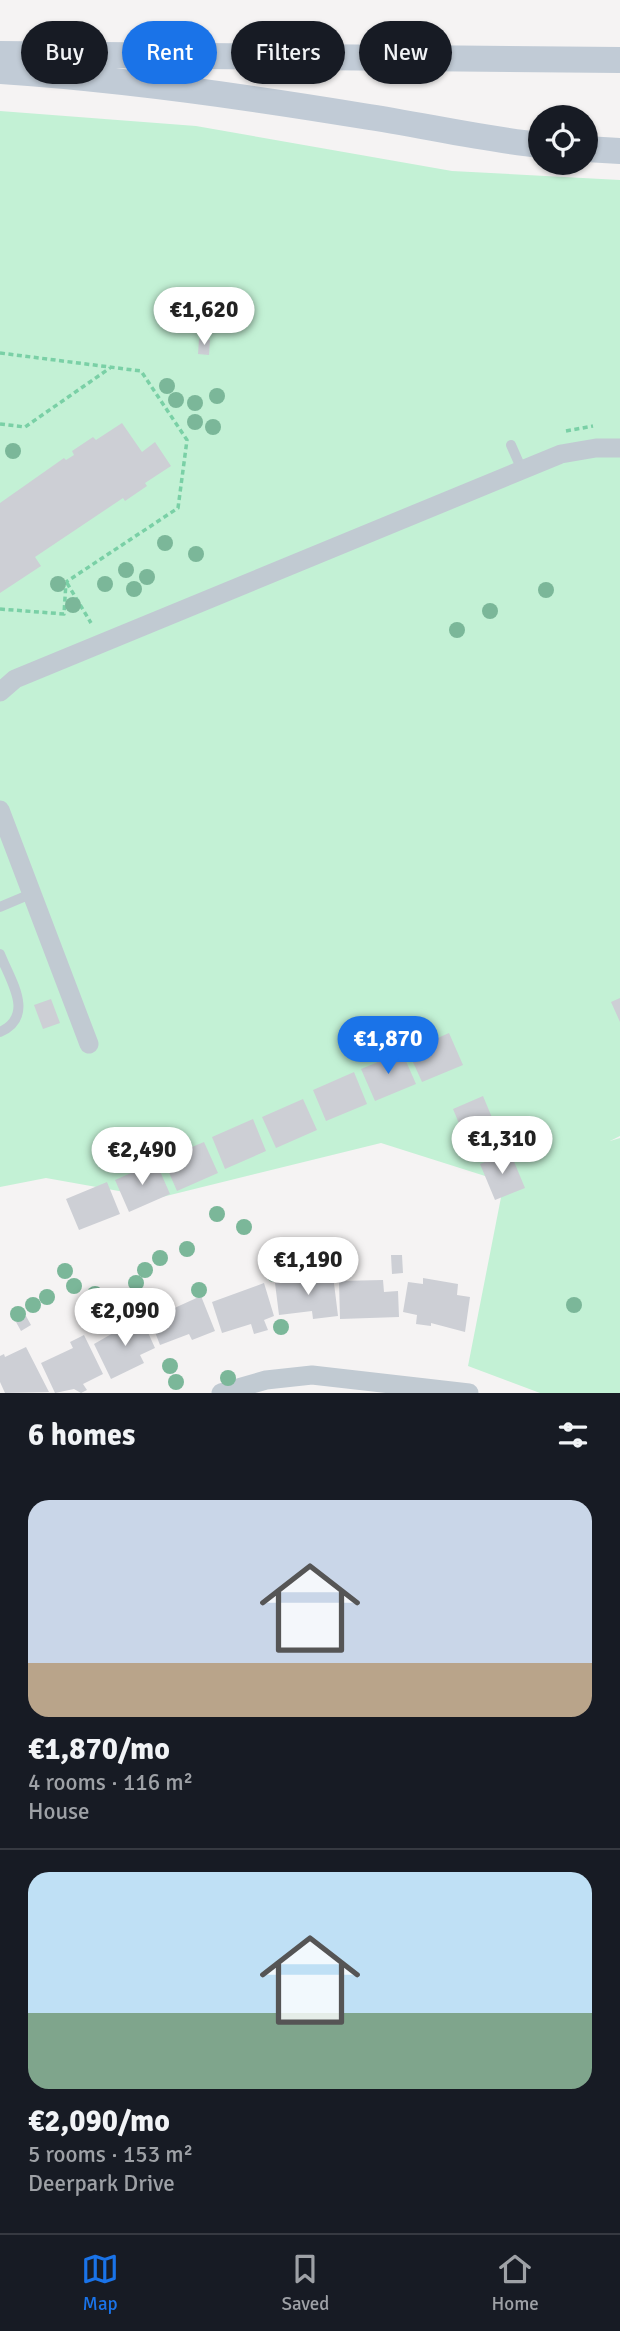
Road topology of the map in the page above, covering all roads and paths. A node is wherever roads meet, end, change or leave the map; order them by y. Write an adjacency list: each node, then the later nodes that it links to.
1 (0, 54): 2 (main road)
2 (620, 60)
3 (0, 71): 4 (main road)
4 (528, 144)
5 (598, 150): 6 (main road)
6 (620, 151)
7 (0, 353): 8 (path)
8 (112, 367): 9 (path); 13 (path)
9 (0, 424)
10 (511, 445): 12 (lane)
11 (620, 448): 12 (street)
12 (522, 470): 16 (street)
13 (66, 582): 14 (path); 15 (path)
14 (0, 609)
15 (91, 623)
16 (0, 692)
17 (0, 810): 18 (street)
18 (33, 893): 19 (lane); 22 (street)
19 (0, 907)
20 (0, 954): 21 (lane)
21 (0, 1032)
22 (89, 1044)
23 (221, 1393): 24 (street)
24 (469, 1393)

